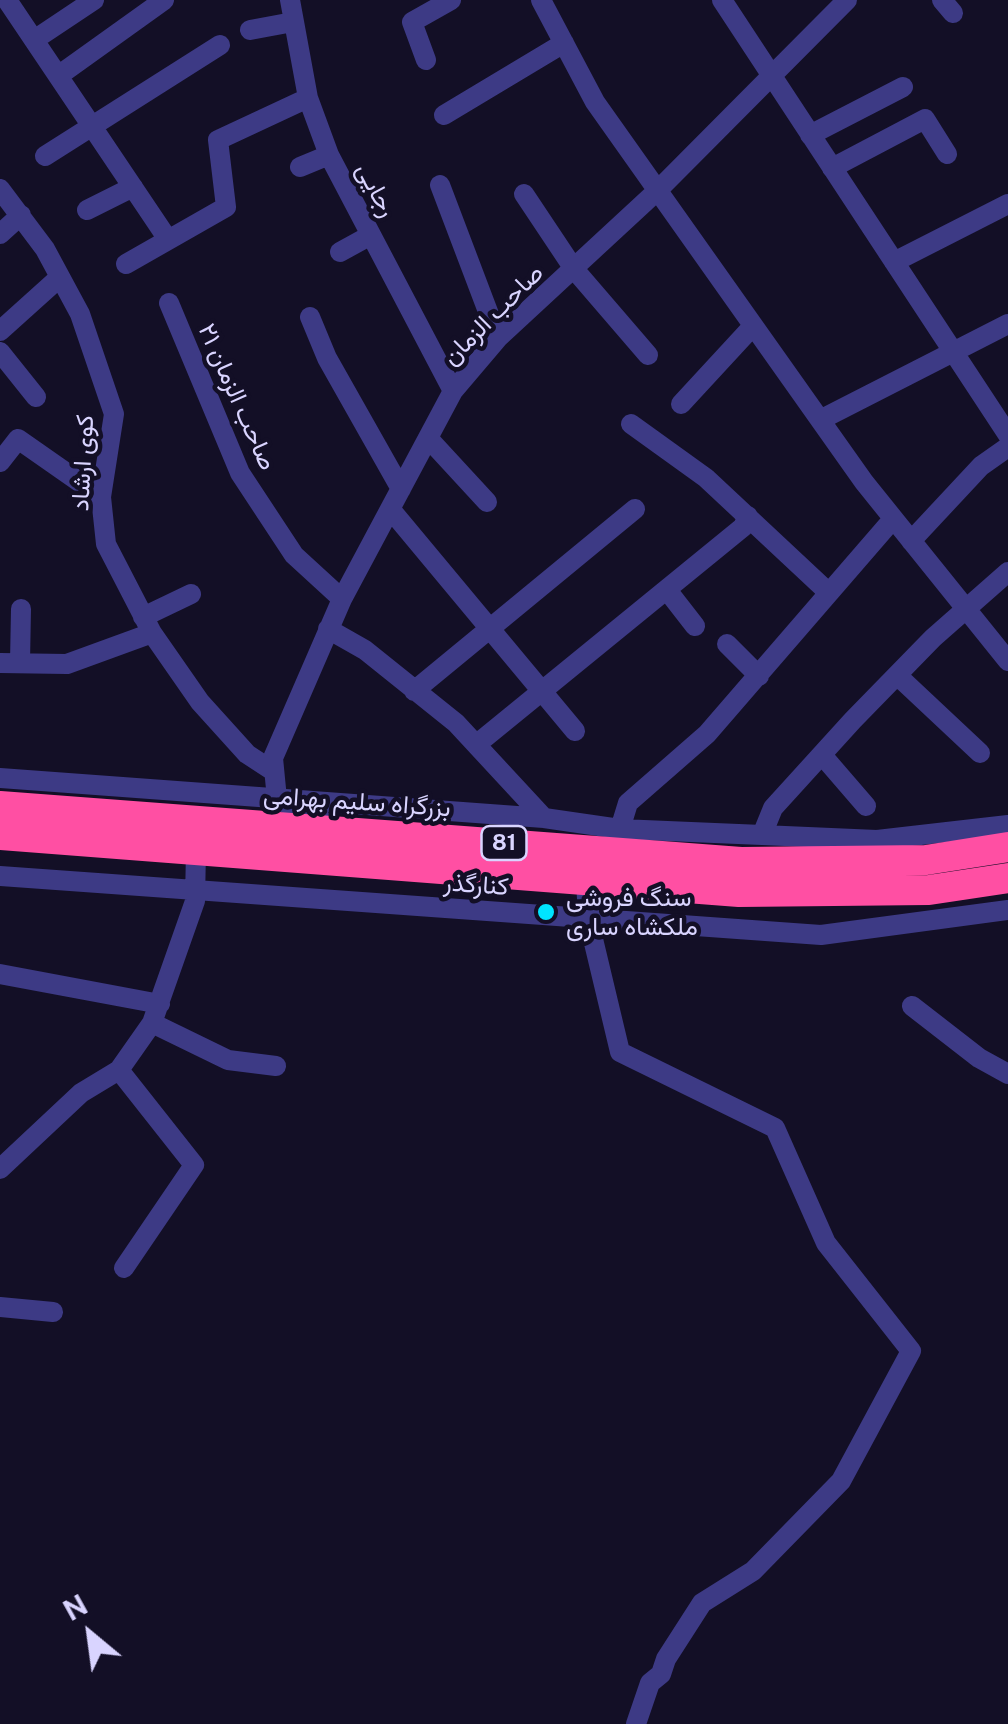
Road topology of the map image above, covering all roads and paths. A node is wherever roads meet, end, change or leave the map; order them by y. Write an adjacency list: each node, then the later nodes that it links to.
1 (7, 0): 10 (street)
2 (94, 0): 10 (street)
3 (164, 0): 14 (street)
4 (450, 0): 13 (street)
5 (541, 0): 11 (street)
6 (722, 0): 15 (street)
7 (847, 0): 15 (street, صاحب الزمان)
8 (292, 11): 9 (street); 17 (street, رجایی)
9 (250, 30)
10 (34, 40): 14 (street)
11 (564, 43): 18 (street); 29 (street)
12 (220, 45): 19 (street)
13 (426, 60)
14 (58, 76): 19 (street)
15 (773, 78): 20 (street); 29 (street, صاحب الزمان)
16 (903, 87): 20 (street)
17 (308, 98): 22 (street, رجایی); 36 (street)
18 (444, 115)
19 (91, 130): 23 (street); 27 (street)
20 (810, 135): 25 (street)
21 (947, 154): 25 (street)
22 (329, 155): 24 (street); 35 (street, رجایی)
23 (45, 156)
24 (300, 167)
25 (832, 168): 38 (street)
26 (440, 185): 47 (street)
27 (133, 188): 32 (street); 36 (street)
28 (0, 189): 33 (street, کوی ارشاد)
29 (658, 190): 40 (street, صاحب الزمان); 45 (street)
30 (524, 194): 40 (street)
31 (1008, 204): 38 (street)
32 (87, 210)
33 (21, 215): 34 (street); 41 (street, کوی ارشاد)
34 (0, 234)
35 (371, 235): 37 (street); 51 (street, رجایی)
36 (167, 238): 39 (street)
37 (340, 252)
38 (894, 262): 49 (street)
39 (126, 264)
40 (574, 269): 47 (street, صاحب الزمان); 50 (street)
41 (60, 277): 46 (street); 61 (street, کوی ارشاد)
42 (169, 303): 72 (street, صاحب الزمان ۲۱)
43 (310, 318): 60 (street)
44 (1008, 324): 49 (street)
45 (753, 326): 53 (street); 54 (street)
46 (0, 330)
47 (498, 338): 51 (street, صاحب الزمان)
48 (0, 352): 52 (street)
49 (953, 352): 54 (street); 56 (street)
50 (648, 355)
51 (454, 391): 57 (street, صاحب الزمان)
52 (36, 397)
53 (681, 404)
54 (820, 420): 66 (street)
55 (631, 424): 65 (street)
56 (1008, 435)
57 (428, 438): 60 (street, صاحب الزمان); 62 (street)
58 (1008, 447): 67 (street)
59 (0, 462): 61 (street)
60 (400, 489): 64 (street, صاحب الزمان)
61 (101, 497): 75 (street, کوی ارشاد)
62 (487, 502)
63 (635, 509): 77 (street)
64 (391, 510): 72 (street, صاحب الزمان); 77 (street)
65 (748, 516): 69 (street); 71 (street)
66 (893, 518): 67 (street); 71 (street)
67 (911, 541): 73 (street)
68 (1008, 572): 73 (street)
69 (667, 590): 76 (street); 85 (street)
70 (191, 594): 75 (street)
71 (829, 594): 82 (street)
72 (342, 599): 78 (street, صاحب الزمان)
73 (965, 608): 80 (street); 83 (street)
74 (21, 609): 81 (street)
75 (148, 625): 81 (street); 90 (street, کوی ارشاد)
76 (695, 626)
77 (489, 628): 84 (street); 85 (street)
78 (328, 629): 84 (street); 90 (street, صاحب الزمان)
79 (727, 644): 82 (street)
80 (1008, 661)
81 (10, 663)
82 (759, 676): 99 (street)
83 (898, 678): 88 (street); 89 (street)
84 (414, 691): 87 (street)
85 (544, 692): 86 (street); 87 (street)
86 (574, 731)
87 (477, 744): 97 (street)
88 (980, 753)
89 (822, 755): 95 (street); 101 (street)
90 (273, 771): 93 (street, صاحب الزمان)
91 (0, 778): 92 (street)
92 (179, 792): 93 (street); 96 (street)
93 (277, 799): 97 (street); 100 (street)
94 (0, 806): 96 (highway, بزرگراه سلیم بهرامی / 81)
95 (866, 806)
96 (138, 816): 100 (highway, بزرگراه سلیم بهرامی / 81)
97 (544, 818): 99 (street)
98 (1008, 825): 101 (street)
99 (620, 829): 101 (street)
100 (342, 831): 103 (highway, بزرگراه سلیم بهرامی / 81)
101 (762, 835)
102 (0, 836): 104 (highway, 81)
103 (1008, 848)
104 (196, 850): 107 (highway, 81); 108 (street)
105 (0, 876): 108 (street, کنارگذر)
106 (1008, 878): 107 (highway, 81)
107 (586, 880): 110 (street)
108 (195, 891): 110 (street, کنارگذر); 113 (street)
109 (1008, 910): 110 (street, کنارگذر)
110 (588, 918): 121 (street)
111 (0, 974): 113 (street)
112 (912, 1006): 116 (street)
113 (156, 1014): 114 (street); 115 (street)
114 (276, 1066)
115 (118, 1070): 117 (street); 118 (street)
116 (1008, 1074)
117 (0, 1170)
118 (124, 1268)
119 (0, 1307): 120 (street)
120 (53, 1312)
121 (636, 1724)

